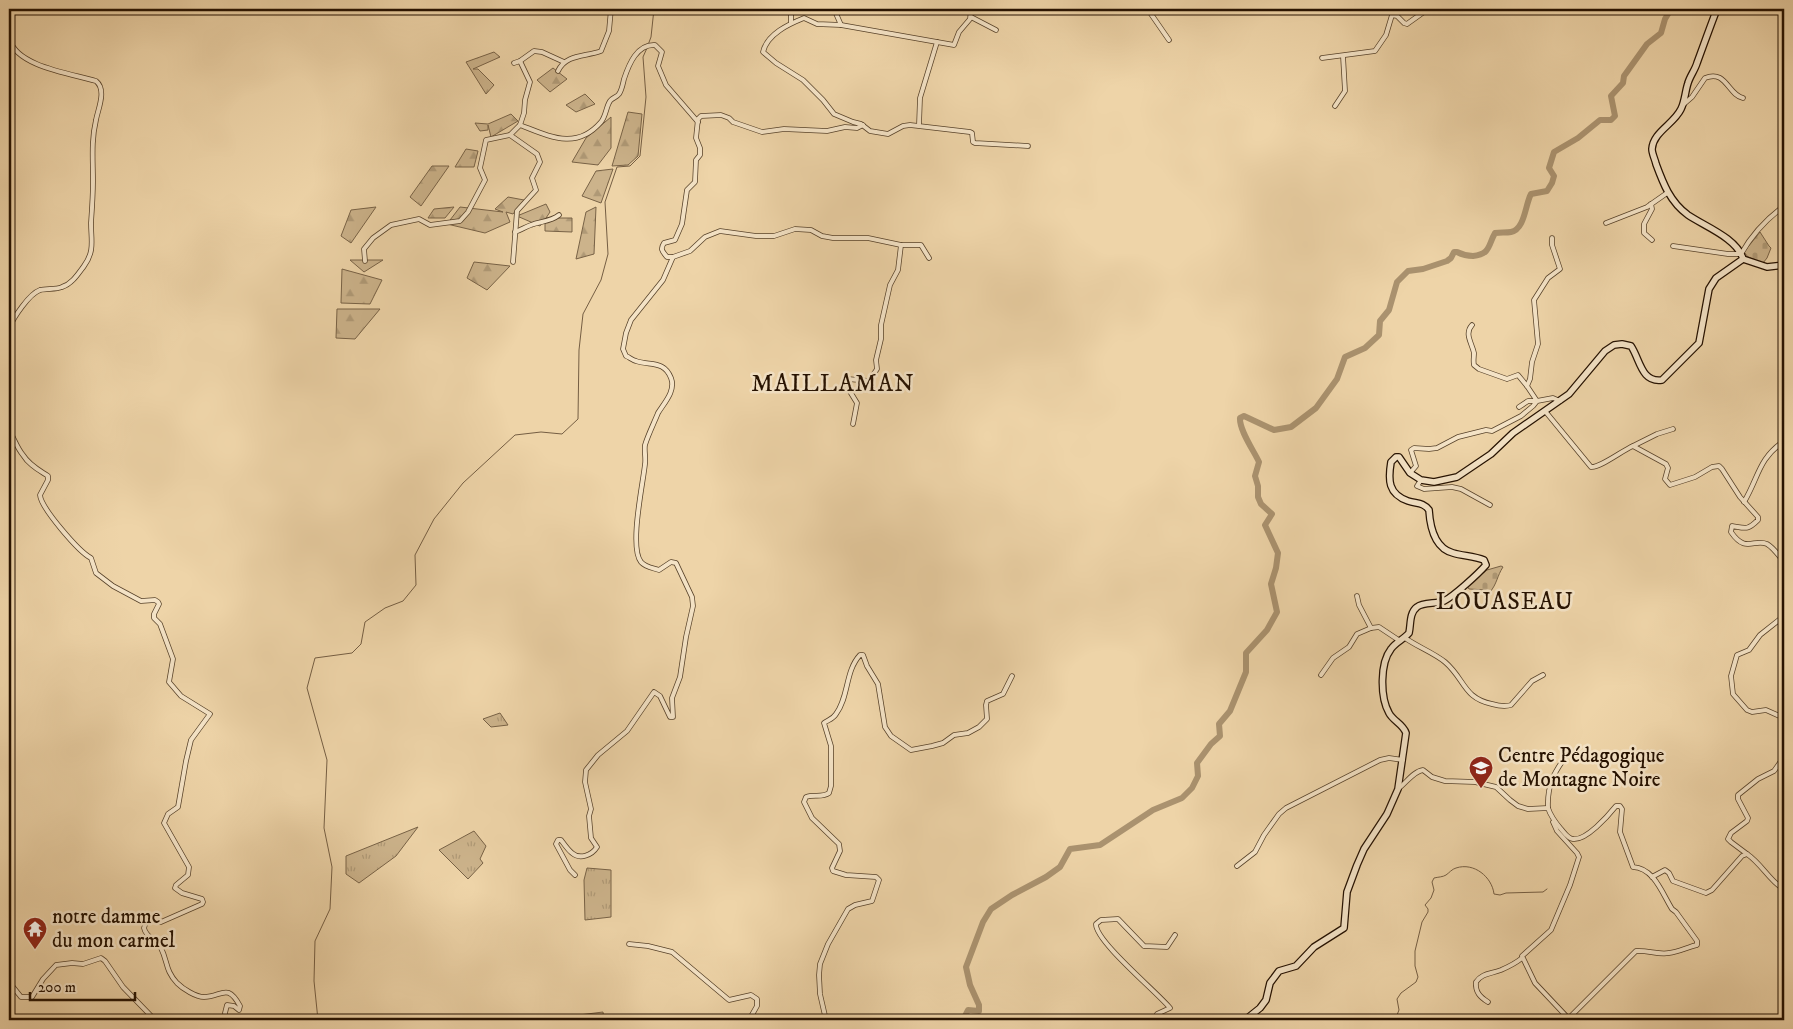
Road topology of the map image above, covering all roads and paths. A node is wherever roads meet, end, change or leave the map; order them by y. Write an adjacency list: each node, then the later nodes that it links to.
1 (13, 9): 47 (street)
2 (611, 9): 18 (street)
3 (791, 9): 10 (street)
4 (834, 9): 11 (street)
5 (971, 9): 9 (street)
6 (1151, 9): 13 (street)
7 (1428, 9): 15 (street)
8 (1717, 9): 22 (street)
9 (971, 16): 12 (street); 14 (street)
10 (791, 24): 11 (street); 27 (street)
11 (841, 25): 14 (street)
12 (996, 30)
13 (1169, 40)
14 (937, 42): 26 (street)
15 (1344, 56): 16 (street); 23 (street)
16 (1322, 58)
17 (520, 61): 18 (street); 19 (street); 25 (street)
18 (564, 62): 20 (street)
19 (514, 63)
20 (558, 71)
21 (1744, 98): 22 (street)
22 (1683, 104): 30 (street)
23 (1335, 106)
24 (698, 122): 25 (street); 27 (street); 40 (street)
25 (520, 125): 28 (street)
26 (919, 125): 27 (street); 29 (street)
27 (863, 126)
28 (510, 135): 35 (street); 43 (street)
29 (1028, 146)
30 (1667, 193): 31 (street); 41 (street)
31 (1651, 204): 34 (street); 37 (street)
32 (1784, 206): 41 (street)
33 (560, 215): 35 (street)
34 (1606, 223)
35 (515, 232): 44 (street)
36 (1552, 238): 48 (street)
37 (1652, 240)
38 (901, 245): 40 (street); 42 (street); 53 (street)
39 (1673, 246): 41 (street)
40 (673, 257): 81 (street)
41 (1742, 257): 45 (street); 49 (street)
42 (929, 258)
43 (365, 261)
44 (513, 262)
45 (1784, 265)
46 (1472, 325): 48 (street)
47 (9, 328)
48 (1527, 386): 50 (street)
49 (1560, 400): 50 (street); 52 (street)
50 (1537, 401): 51 (street); 58 (street)
51 (1519, 408)
52 (1545, 411): 57 (street); 59 (street)
53 (853, 424)
54 (1673, 429): 57 (street)
55 (9, 430): 91 (street)
56 (1784, 441): 60 (street)
57 (1633, 446): 60 (street)
58 (1410, 473): 59 (street); 66 (street)
59 (1421, 480): 61 (street)
60 (1744, 502): 62 (street)
61 (1490, 504)
62 (1784, 562)
63 (1357, 596): 65 (street)
64 (1784, 616): 70 (street)
65 (1371, 628): 66 (street); 67 (street)
66 (1402, 640): 68 (street); 75 (street)
67 (1321, 675)
68 (1543, 675)
69 (1012, 676): 93 (street)
70 (1784, 718)
71 (1784, 740): 72 (street)
72 (1784, 744)
73 (1567, 755): 77 (street)
74 (1784, 757): 79 (street)
75 (1403, 760): 76 (street); 80 (street)
76 (1398, 789): 77 (street); 95 (street)
77 (1548, 808): 78 (street)
78 (1551, 818): 82 (street); 86 (street)
79 (1747, 854): 82 (street); 83 (street)
80 (1237, 866)
81 (575, 875)
82 (1652, 877): 89 (street)
83 (1784, 889)
84 (1176, 934): 94 (street)
85 (629, 944): 92 (street)
86 (1522, 958): 88 (street); 89 (street)
87 (9, 982): 90 (street)
88 (1488, 1002)
89 (1568, 1019)
90 (155, 1020)
91 (227, 1020)
92 (749, 1020)
93 (826, 1020)
94 (1155, 1020)
95 (1245, 1020)

